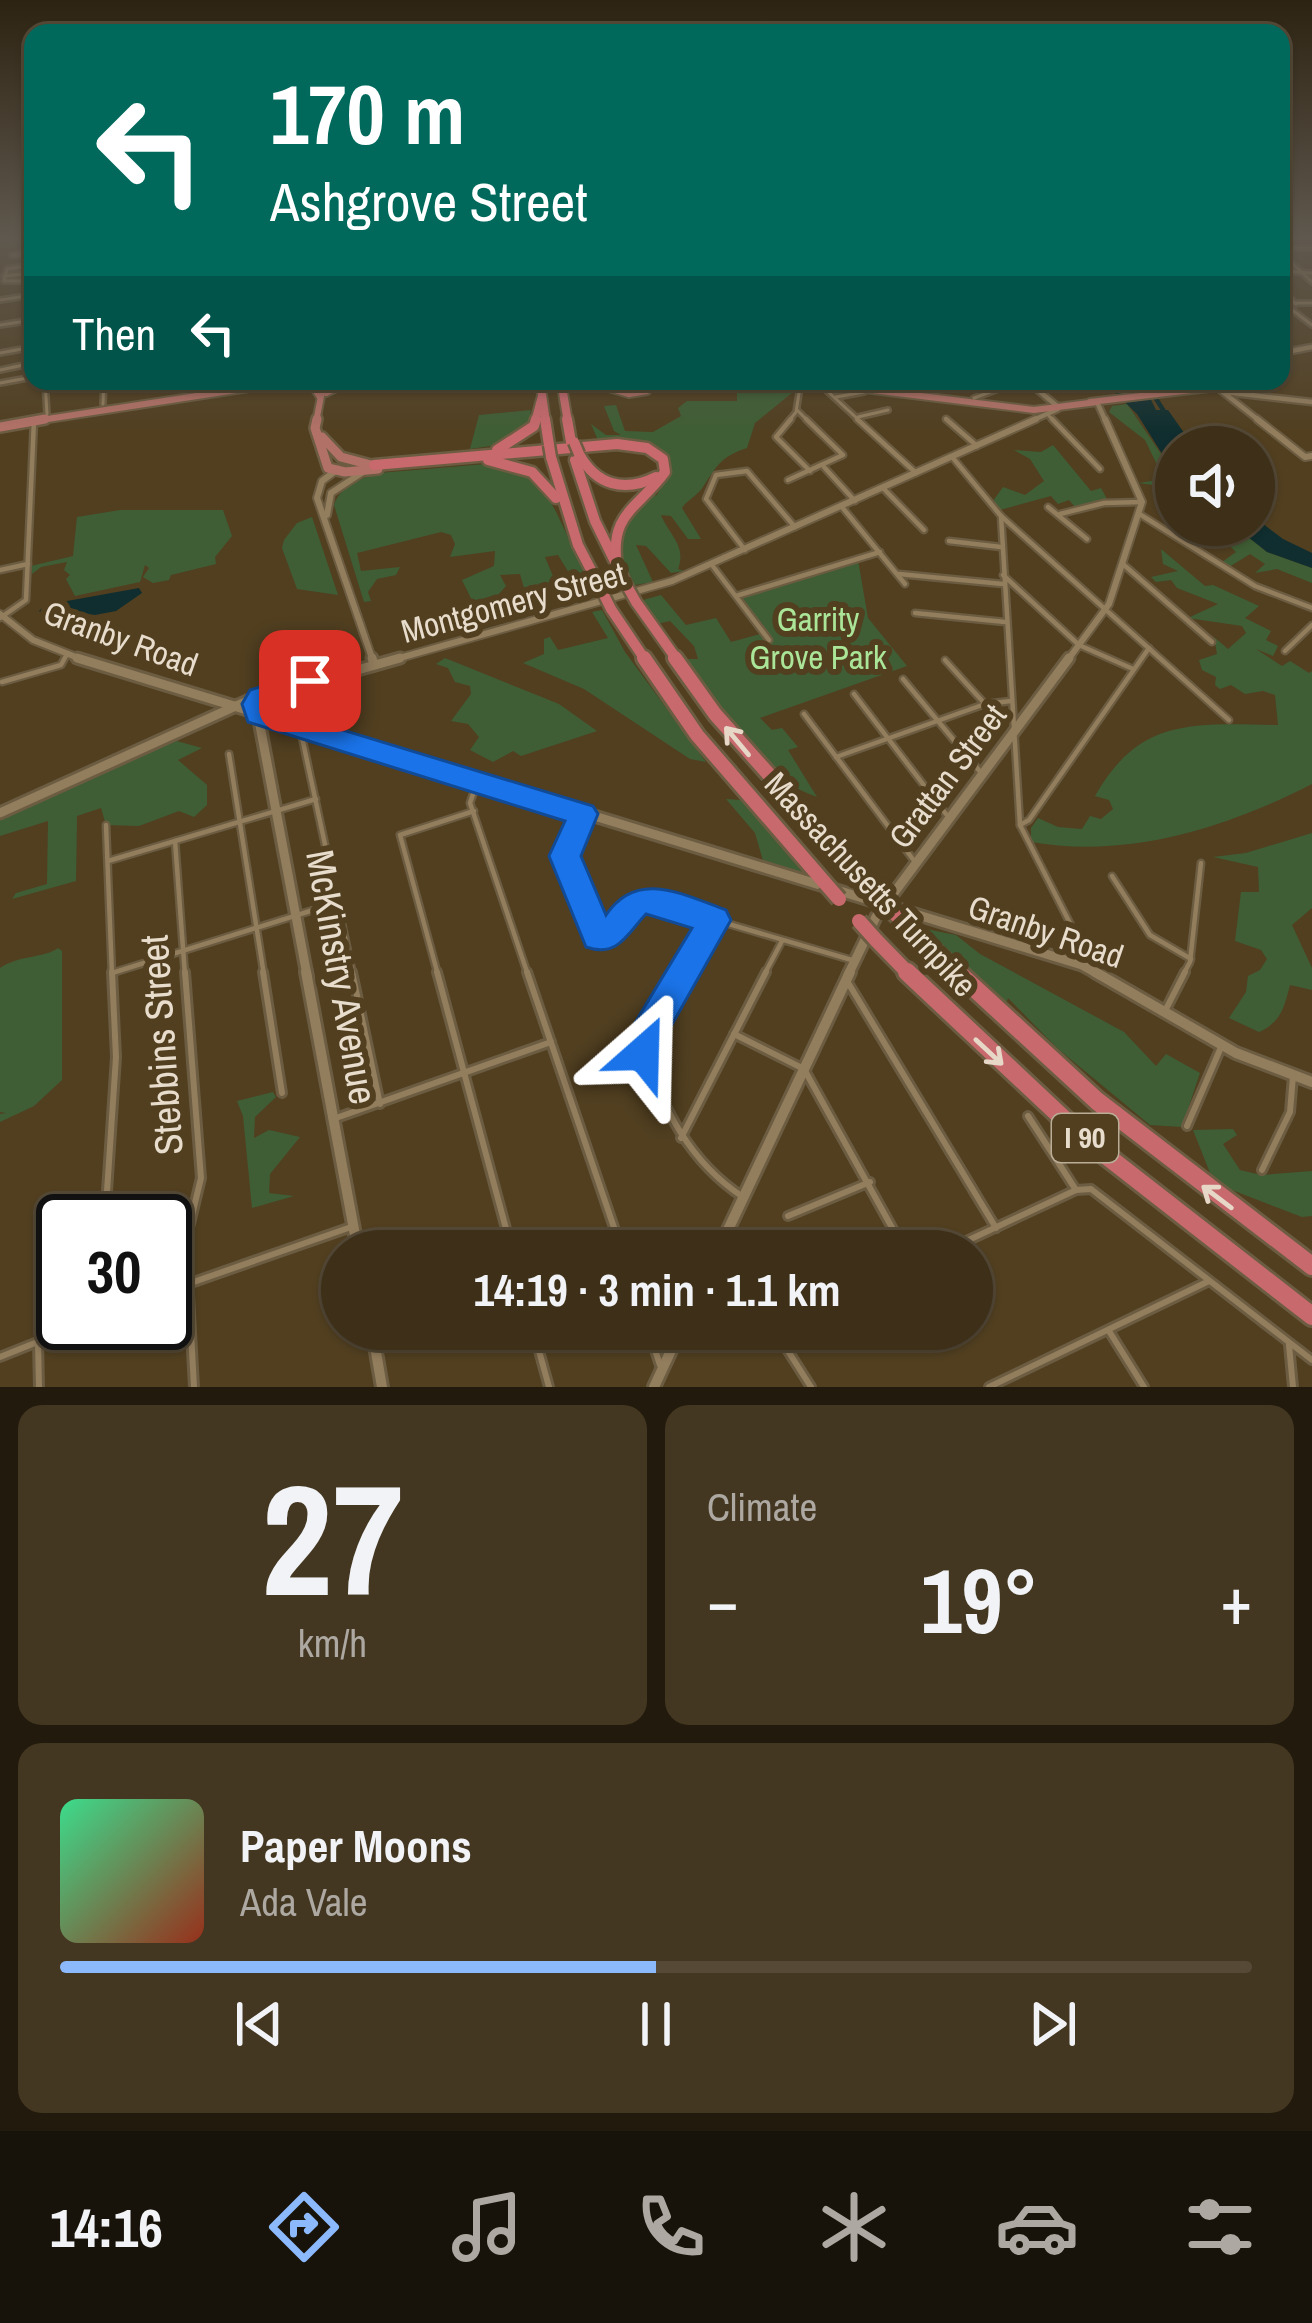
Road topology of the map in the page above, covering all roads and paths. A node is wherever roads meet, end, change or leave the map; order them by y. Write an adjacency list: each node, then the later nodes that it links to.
1 (1292, 304): 2 (street)
2 (1296, 304): 3 (street)
3 (1300, 304)
4 (46, 390): 36 (street)
5 (104, 390): 32 (street)
6 (201, 390): 28 (main road)
7 (214, 390): 28 (main road)
8 (318, 390): 27 (main road)
9 (324, 390): 27 (main road)
10 (333, 390): 27 (main road)
11 (541, 390): 65 (highway, Massachusetts Turnpike / I 90)
12 (541, 390): 44 (highway)
13 (563, 390): 41 (highway, Massachusetts Turnpike / I 90)
14 (613, 390): 15 (main road)
15 (648, 390)
16 (799, 390): 33 (street)
17 (829, 390): 25 (main road)
18 (894, 390): 35 (main road)
19 (997, 390): 29 (street)
20 (1037, 390): 35 (main road)
21 (1200, 390): 30 (main road)
22 (1221, 390): 45 (main road)
23 (1239, 390): 31 (main road)
24 (1259, 390): 31 (main road)
25 (834, 392): 26 (street); 35 (main road); 37 (street)
26 (864, 392)
27 (323, 395): 46 (main road); 49 (main road)
28 (163, 396): 32 (main road); 39 (main road)
29 (974, 398)
30 (1097, 402): 35 (main road); 55 (main road, Grattan Street)
31 (1308, 402)
32 (104, 404): 36 (main road)
33 (797, 410): 47 (street); 50 (street)
34 (888, 410): 37 (street)
35 (1053, 412): 42 (main road, Montgomery Street); 48 (street)
36 (47, 414): 40 (main road)
37 (856, 417): 51 (street)
38 (946, 419): 42 (street)
39 (34, 420): 40 (main road); 69 (street)
40 (0, 425)
41 (573, 445): 44 (highway); 72 (highway, Massachusetts Turnpike / I 90)
42 (977, 446): 43 (main road, Montgomery Street)
43 (952, 457): 51 (main road, Montgomery Street); 60 (street)
44 (474, 458): 46 (highway); 65 (highway); 72 (highway)
45 (1310, 458)
46 (376, 467): 49 (main road); 93 (main road)
47 (824, 467): 50 (street); 54 (street)
48 (1100, 469)
49 (333, 471): 89 (main road)
50 (810, 471): 52 (street)
51 (916, 473): 53 (main road, Montgomery Street)
52 (788, 480)
53 (883, 488): 54 (main road, Montgomery Street); 62 (street)
54 (855, 501): 56 (main road, Montgomery Street)
55 (1142, 502): 58 (street); 59 (main road, Grattan Street)
56 (842, 507): 61 (main road, Montgomery Street); 68 (street)
57 (1048, 507): 58 (street)
58 (1060, 514): 63 (street)
59 (1141, 515): 71 (main road, Grattan Street); 79 (street)
60 (1001, 516): 66 (street); 80 (street)
61 (795, 527): 67 (main road, Montgomery Street); 67 (street)
62 (924, 530)
63 (1087, 539)
64 (949, 541): 66 (street)
65 (578, 544): 174 (highway, Massachusetts Turnpike / I 90, one-way to 174, bridge)
66 (1000, 547): 75 (street)
67 (745, 550): 70 (main road, Montgomery Street)
68 (880, 552): 74 (street); 78 (street)
69 (28, 565): 73 (street); 82 (street)
70 (712, 565): 78 (street); 93 (main road, Montgomery Street)
71 (1124, 565): 80 (main road, Grattan Street); 86 (street)
72 (616, 567): 171 (highway, Massachusetts Turnpike / I 90, one-way to 72, bridge)
73 (0, 570)
74 (899, 574): 76 (street); 77 (street)
75 (1002, 574): 77 (street); 87 (street)
76 (905, 584)
77 (1003, 584): 83 (street)
78 (736, 596): 85 (street)
79 (1312, 608)
80 (1105, 610): 87 (main road, Grattan Street); 88 (street)
81 (915, 613): 83 (street)
82 (1, 616): 91 (main road, Granby Road)
83 (1005, 622): 101 (street)
84 (1312, 625): 90 (street)
85 (769, 640)
86 (1212, 642)
87 (1078, 645): 94 (street); 110 (main road, Grattan Street)
88 (1148, 648): 94 (street); 107 (street)
89 (367, 650): 93 (main road); 95 (main road)
90 (1286, 651)
91 (68, 654): 97 (street); 100 (main road, Granby Road)
92 (945, 660): 102 (street)
93 (374, 665): 95 (main road, Montgomery Street)
94 (1133, 669): 124 (street)
95 (354, 670): 99 (main road, Montgomery Street)
96 (903, 679): 108 (street)
97 (2, 682)
98 (854, 694): 111 (street)
99 (260, 697): 103 (main road, Montgomery Street); 105 (main road, McKinstry Avenue)
100 (212, 699): 103 (main road, Granby Road); 106 (main road)
101 (1011, 701): 102 (street); 110 (street)
102 (985, 704): 108 (street)
103 (233, 706): 105 (main road, Granby Road); 106 (main road, Montgomery Street)
104 (804, 714): 113 (street)
105 (258, 715): 109 (main road, Granby Road); 117 (main road, McKinstry Avenue)
106 (208, 717): 119 (main road, Montgomery Street)
107 (1229, 720)
108 (938, 722): 111 (street); 114 (street)
109 (299, 726): 115 (main road, Granby Road); 116 (street)
110 (1013, 731): 114 (main road, Grattan Street); 124 (street)
111 (888, 739): 113 (street); 121 (street)
112 (229, 754): 122 (street)
113 (836, 757): 127 (street)
114 (982, 774): 121 (main road, Grattan Street)
115 (477, 782): 118 (street); 120 (main road, Granby Road)
116 (316, 799): 117 (street); 130 (street)
117 (278, 811): 122 (street); 132 (main road, McKinstry Avenue)
118 (474, 811): 144 (street); 147 (street)
119 (0, 813)
120 (583, 814): 131 (main road, Granby Road); 133 (street)
121 (949, 818): 127 (main road, Grattan Street)
122 (239, 822): 125 (street); 134 (street)
123 (106, 825): 126 (street)
124 (1020, 826): 139 (street)
125 (175, 841): 126 (street); 136 (street, Stebbins Street)
126 (107, 862): 140 (street)
127 (915, 862): 131 (main road, Grattan Street)
128 (1201, 863): 137 (street)
129 (1112, 876): 137 (street)
130 (339, 902): 132 (street); 151 (street)
131 (884, 906): 138 (main road, Grattan Street); 139 (main road, Granby Road)
132 (298, 916): 134 (street); 153 (main road, McKinstry Avenue)
133 (715, 920): 135 (street); 155 (street)
134 (257, 928): 136 (street); 150 (street)
135 (782, 941): 138 (street); 143 (street)
136 (185, 952): 140 (street); 161 (street, Stebbins Street)
137 (1191, 959): 142 (street)
138 (854, 961): 141 (main road, Grattan Street)
139 (1082, 965): 142 (main road, Granby Road)
140 (112, 974): 159 (street)
141 (846, 979): 146 (main road, Grattan Street); 164 (street)
142 (1166, 1011): 145 (main road, Granby Road)
143 (734, 1034): 146 (street); 155 (street)
144 (551, 1042): 147 (street); 167 (street)
145 (1222, 1045): 148 (main road, Granby Road); 154 (street)
146 (804, 1069): 157 (street); 160 (main road, Grattan Street)
147 (464, 1074): 151 (street); 166 (street)
148 (1293, 1076): 149 (main road, Granby Road); 156 (street)
149 (1312, 1082)
150 (282, 1093)
151 (380, 1104): 153 (street)
152 (1028, 1116): 158 (street)
153 (334, 1119): 163 (main road, McKinstry Avenue)
154 (1186, 1126)
155 (681, 1138): 160 (street)
156 (1262, 1170)
157 (870, 1182): 162 (street); 169 (street)
158 (1076, 1190): 164 (street); 173 (street)
159 (107, 1194)
160 (743, 1197): 168 (main road, Grattan Street)
161 (192, 1212)
162 (788, 1216)
163 (354, 1226): 165 (main road, McKinstry Avenue); 172 (street)
164 (996, 1228): 170 (street)
165 (355, 1230)
166 (506, 1230)
167 (615, 1230)
168 (729, 1230)
169 (894, 1230)
170 (992, 1230)
171 (1312, 1266)
172 (192, 1281)
173 (1210, 1281): 175 (street); 177 (street)
174 (1312, 1316)
175 (1109, 1330): 194 (street); 195 (street)
176 (36, 1343): 185 (street)
177 (1288, 1343): 186 (street); 196 (street)
178 (38, 1350): 189 (street)
179 (189, 1350): 188 (street, Stebbins Street)
180 (376, 1350): 190 (main road)
181 (539, 1350): 191 (street)
182 (655, 1350): 187 (street)
183 (671, 1350): 187 (main road)
184 (788, 1350): 193 (street)
185 (0, 1357)
186 (1312, 1360)
187 (662, 1370): 192 (main road)
188 (190, 1386)
189 (39, 1387)
190 (382, 1387)
191 (549, 1387)
192 (654, 1387)
193 (811, 1387)
194 (989, 1387)
195 (1144, 1387)
196 (1293, 1387)

